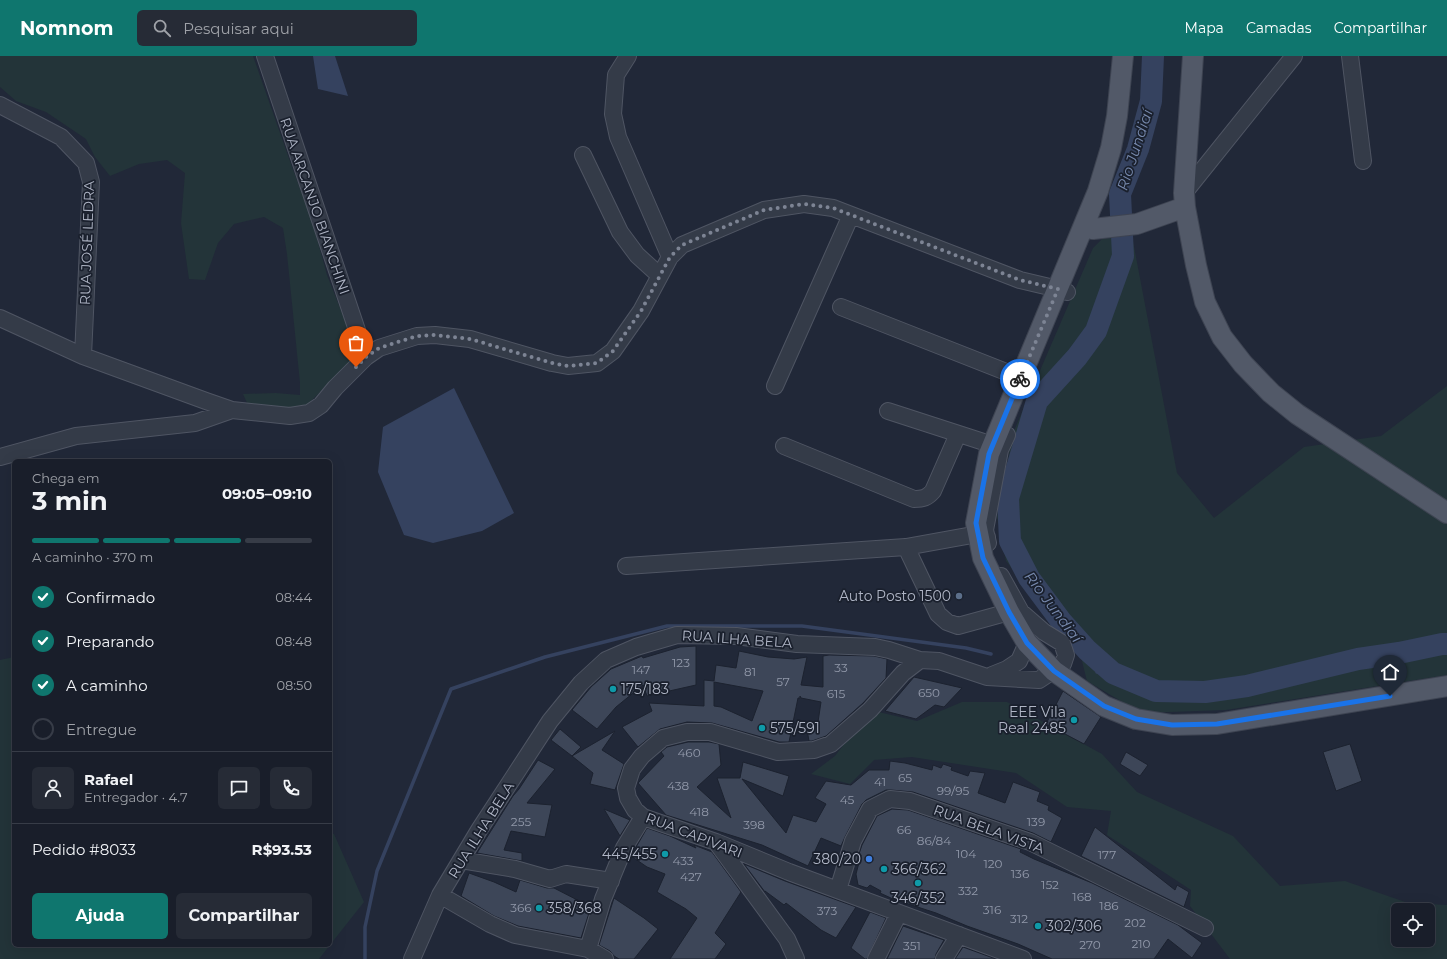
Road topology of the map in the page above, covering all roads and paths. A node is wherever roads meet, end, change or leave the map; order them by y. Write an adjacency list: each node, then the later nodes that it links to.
1 (265, 56): 19 (street, RUA ARCANJO BIANCHINI)
2 (628, 56): 13 (street)
3 (1123, 56): 12 (main road)
4 (1194, 56): 10 (main road)
5 (1294, 56): 10 (street)
6 (1350, 56): 9 (street)
7 (0, 105): 18 (street, RUA JOSÉ LEDRA)
8 (583, 155): 14 (street)
9 (1363, 161)
10 (1185, 200): 12 (main road); 28 (main road)
11 (851, 215): 13 (street); 15 (street); 21 (street)
12 (1093, 228): 15 (main road)
13 (670, 257): 14 (street)
14 (659, 275): 19 (street)
15 (1062, 290): 20 (main road)
16 (841, 307): 20 (street)
17 (0, 318): 18 (street)
18 (83, 356): 22 (street)
19 (366, 357): 22 (street)
20 (1025, 379): 26 (main road)
21 (775, 386)
22 (232, 410): 27 (street)
23 (888, 410): 24 (street)
24 (958, 434): 25 (street); 26 (street)
25 (784, 446)
26 (997, 448): 29 (main road)
27 (0, 457)
28 (1447, 513)
29 (982, 535): 30 (street); 32 (main road)
30 (906, 547): 31 (street); 32 (street)
31 (626, 566)
32 (1015, 612): 33 (main road); 35 (street)
33 (1023, 652): 35 (main road); 36 (street); 37 (street)
34 (920, 660): 36 (street, RUA ILHA BELA); 39 (street, RUA CAPIVARI); 41 (street, RUA ILHA BELA)
35 (1054, 671): 37 (street); 38 (main road)
36 (987, 677): 37 (street, RUA ILHA BELA)
37 (1036, 680)
38 (1447, 686)
39 (643, 817): 40 (street, RUA CAPIVARI); 42 (street)
40 (716, 842): 43 (street, RUA CAPIVARI); 51 (street)
41 (461, 860): 42 (street); 44 (street, RUA ILHA BELA)
42 (611, 881): 48 (street)
43 (838, 890): 45 (street, RUA CAPIVARI); 46 (street, RUA BELA VISTA)
44 (440, 895): 48 (street); 49 (street, RUA ILHA BELA)
45 (899, 913): 47 (street, RUA CAPIVARI); 52 (street)
46 (1205, 928)
47 (959, 935): 53 (street); 54 (street, RUA CAPIVARI)
48 (588, 949): 50 (street)
49 (412, 959)
50 (605, 959)
51 (796, 959)
52 (876, 959)
53 (944, 959)
54 (1023, 959)

